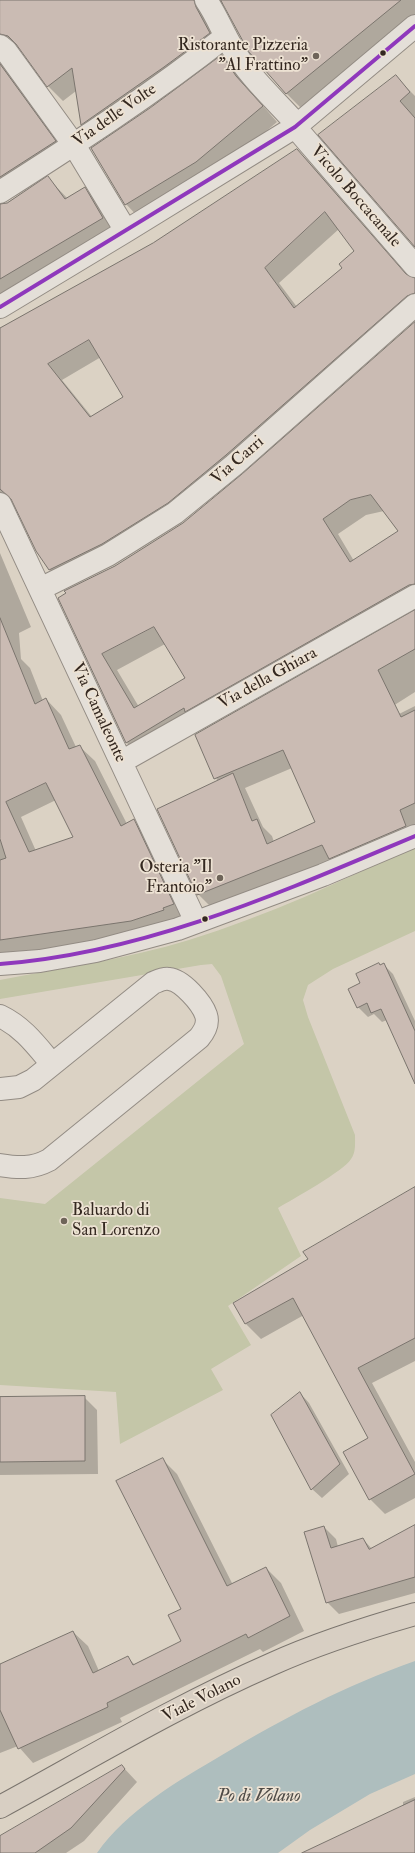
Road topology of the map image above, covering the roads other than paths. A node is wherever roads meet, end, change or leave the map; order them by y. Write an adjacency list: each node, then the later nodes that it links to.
1 (206, 0): 3 (street, Vicolo Boccacanale)
2 (415, 26): 5 (street)
3 (226, 36): 5 (street, Vicolo Boccacanale); 6 (street, Via delle Volte)
4 (0, 46): 6 (street)
5 (295, 127): 8 (street); 9 (street, Vicolo Boccacanale)
6 (74, 145): 7 (street, Via delle Volte); 8 (street)
7 (0, 192)
8 (126, 231): 11 (street)
9 (415, 266)
10 (415, 304): 14 (street, Via Carri)
11 (0, 306)
12 (0, 504): 13 (street, Via Camaleonte)
13 (5, 526): 14 (street, Via Camaleonte)
14 (40, 589): 16 (street, Via Camaleonte)
15 (415, 596): 16 (street, Via della Ghiara)
16 (121, 762): 18 (street, Via Camaleonte)
17 (415, 836): 18 (street)
18 (196, 922): 19 (street)
19 (0, 964)
20 (0, 1016): 21 (street)
21 (52, 1064): 22 (street); 23 (street)
22 (0, 1089)
23 (0, 1165)
24 (415, 1614): 25 (main road, Viale Volano)
25 (0, 1807)

